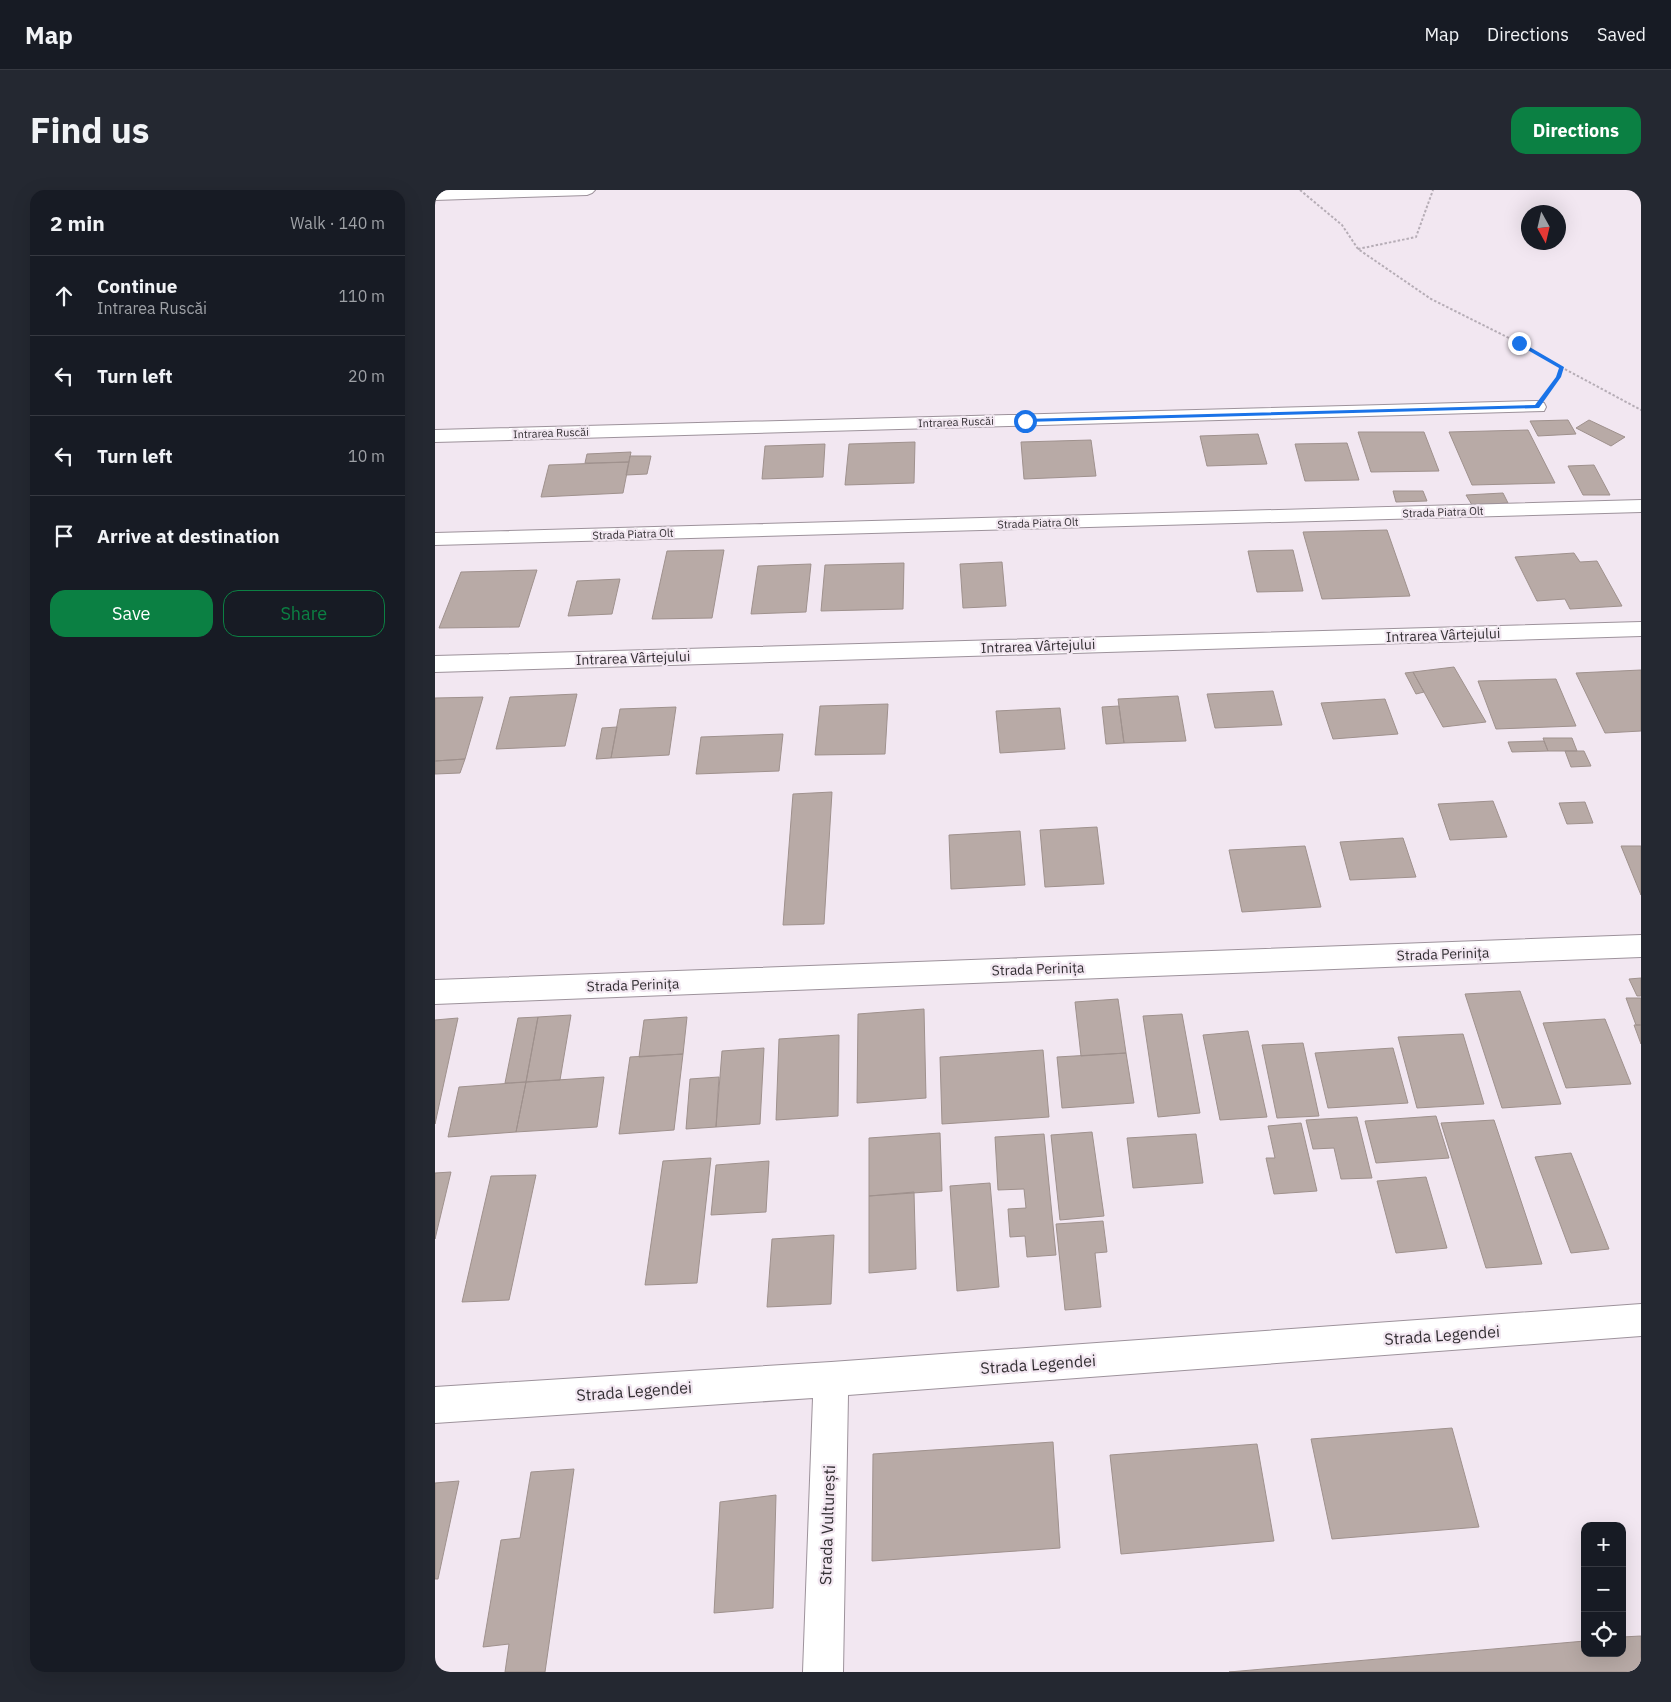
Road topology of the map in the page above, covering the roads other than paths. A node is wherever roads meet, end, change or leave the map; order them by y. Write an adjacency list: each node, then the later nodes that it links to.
1 (587, 190): 2 (street)
2 (435, 195)
3 (1537, 407): 4 (street, Intrarea Ruscăi)
4 (435, 436)
5 (1641, 506): 6 (street, Strada Piatra Olt)
6 (435, 539)
7 (1641, 629): 8 (street, Intrarea Vârtejului)
8 (435, 664)
9 (1641, 946): 10 (street, Strada Perinița)
10 (435, 992)
11 (1641, 1320): 12 (street, Strada Legendei)
12 (831, 1379): 13 (street, Strada Legendei); 14 (street, Strada Vulturești)
13 (435, 1404)
14 (823, 1672)

